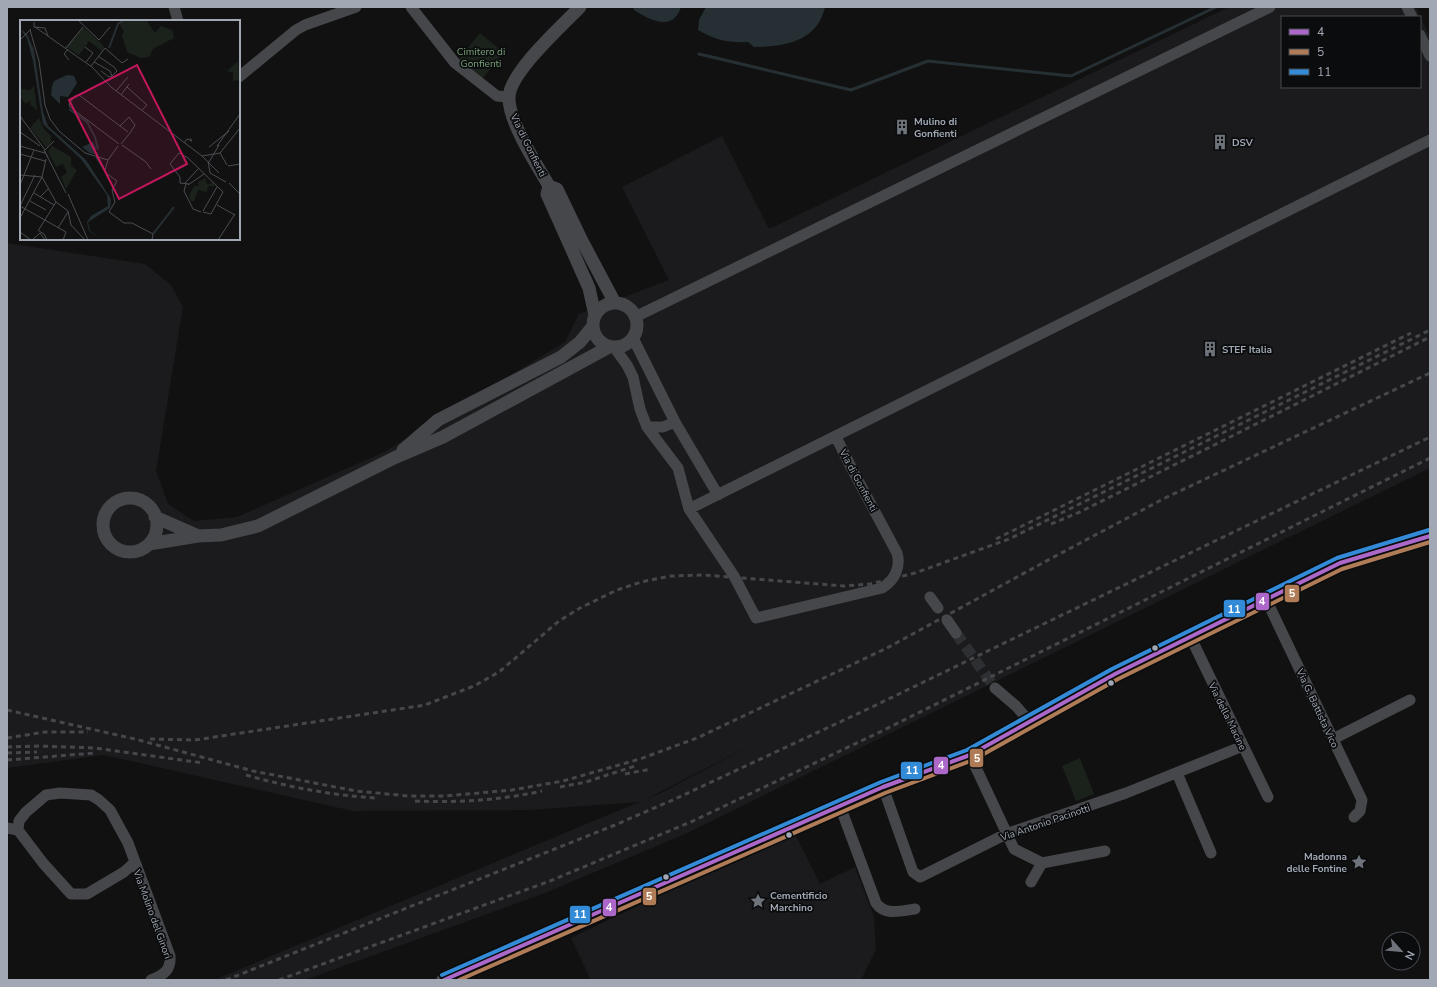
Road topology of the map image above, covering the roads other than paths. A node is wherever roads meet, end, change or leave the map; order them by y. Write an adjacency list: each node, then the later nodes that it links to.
1 (174, 7): 8 (street)
2 (356, 7): 11 (street)
3 (411, 7): 12 (street)
4 (580, 7): 12 (street)
5 (1270, 7): 16 (street)
6 (1407, 7): 7 (street)
7 (1412, 16)
8 (178, 20)
9 (1421, 37): 10 (street)
10 (1430, 56)
11 (240, 76)
12 (509, 97): 14 (street, Via di Gonfienti)
13 (1430, 140): 22 (street)
14 (549, 186): 15 (street, Via di Gonfienti); 17 (street, Via di Gonfienti)
15 (615, 303): 16 (street); 17 (street)
16 (635, 317): 18 (street)
17 (594, 320): 19 (street, Via di Gonfienti); 23 (street)
18 (633, 338): 19 (street); 20 (street)
19 (611, 347): 21 (street, Via di Gonfienti); 23 (street)
20 (675, 422): 21 (street); 24 (street)
21 (647, 427): 25 (street, Via di Gonfienti)
22 (836, 437): 24 (street, Via di Gonfienti); 25 (street, Via di Gonfienti)
23 (394, 458): 27 (street)
24 (718, 494): 25 (street, Via di Gonfienti)
25 (689, 509)
26 (155, 517): 27 (street); 29 (street); 29 (street)
27 (198, 536): 29 (street)
28 (1430, 536): 31 (main road)
29 (149, 544)
30 (930, 597): 32 (street)
31 (1266, 599): 35 (main road); 39 (street, Via G. Battista Vico)
32 (938, 608)
33 (947, 620): 34 (street)
34 (956, 633)
35 (1190, 636): 38 (main road); 40 (street, Via della Macine)
36 (995, 688): 38 (street)
37 (1410, 700): 39 (street)
38 (1030, 722): 41 (main road)
39 (1332, 739): 46 (street, Via G. Battista Vico)
40 (1243, 746): 42 (street, Via Antonio Pacinotti); 44 (street, Via della Macine)
41 (970, 755): 43 (main road); 48 (street)
42 (1177, 773): 48 (street, Via Antonio Pacinotti); 50 (street)
43 (883, 787): 45 (main road); 48 (street, Via Antonio Pacinotti)
44 (1268, 797)
45 (840, 806): 54 (street); 56 (main road)
46 (1354, 817)
47 (12, 829): 51 (street, Via Molino del Ginori); 51 (street, Via Molino del Ginori)
48 (1006, 834): 52 (street)
49 (1105, 851): 52 (street)
50 (1211, 853)
51 (134, 862): 55 (street, Via Molino del Ginori)
52 (1042, 863): 53 (street)
53 (1031, 882)
54 (915, 909)
55 (151, 980)
56 (444, 980)

